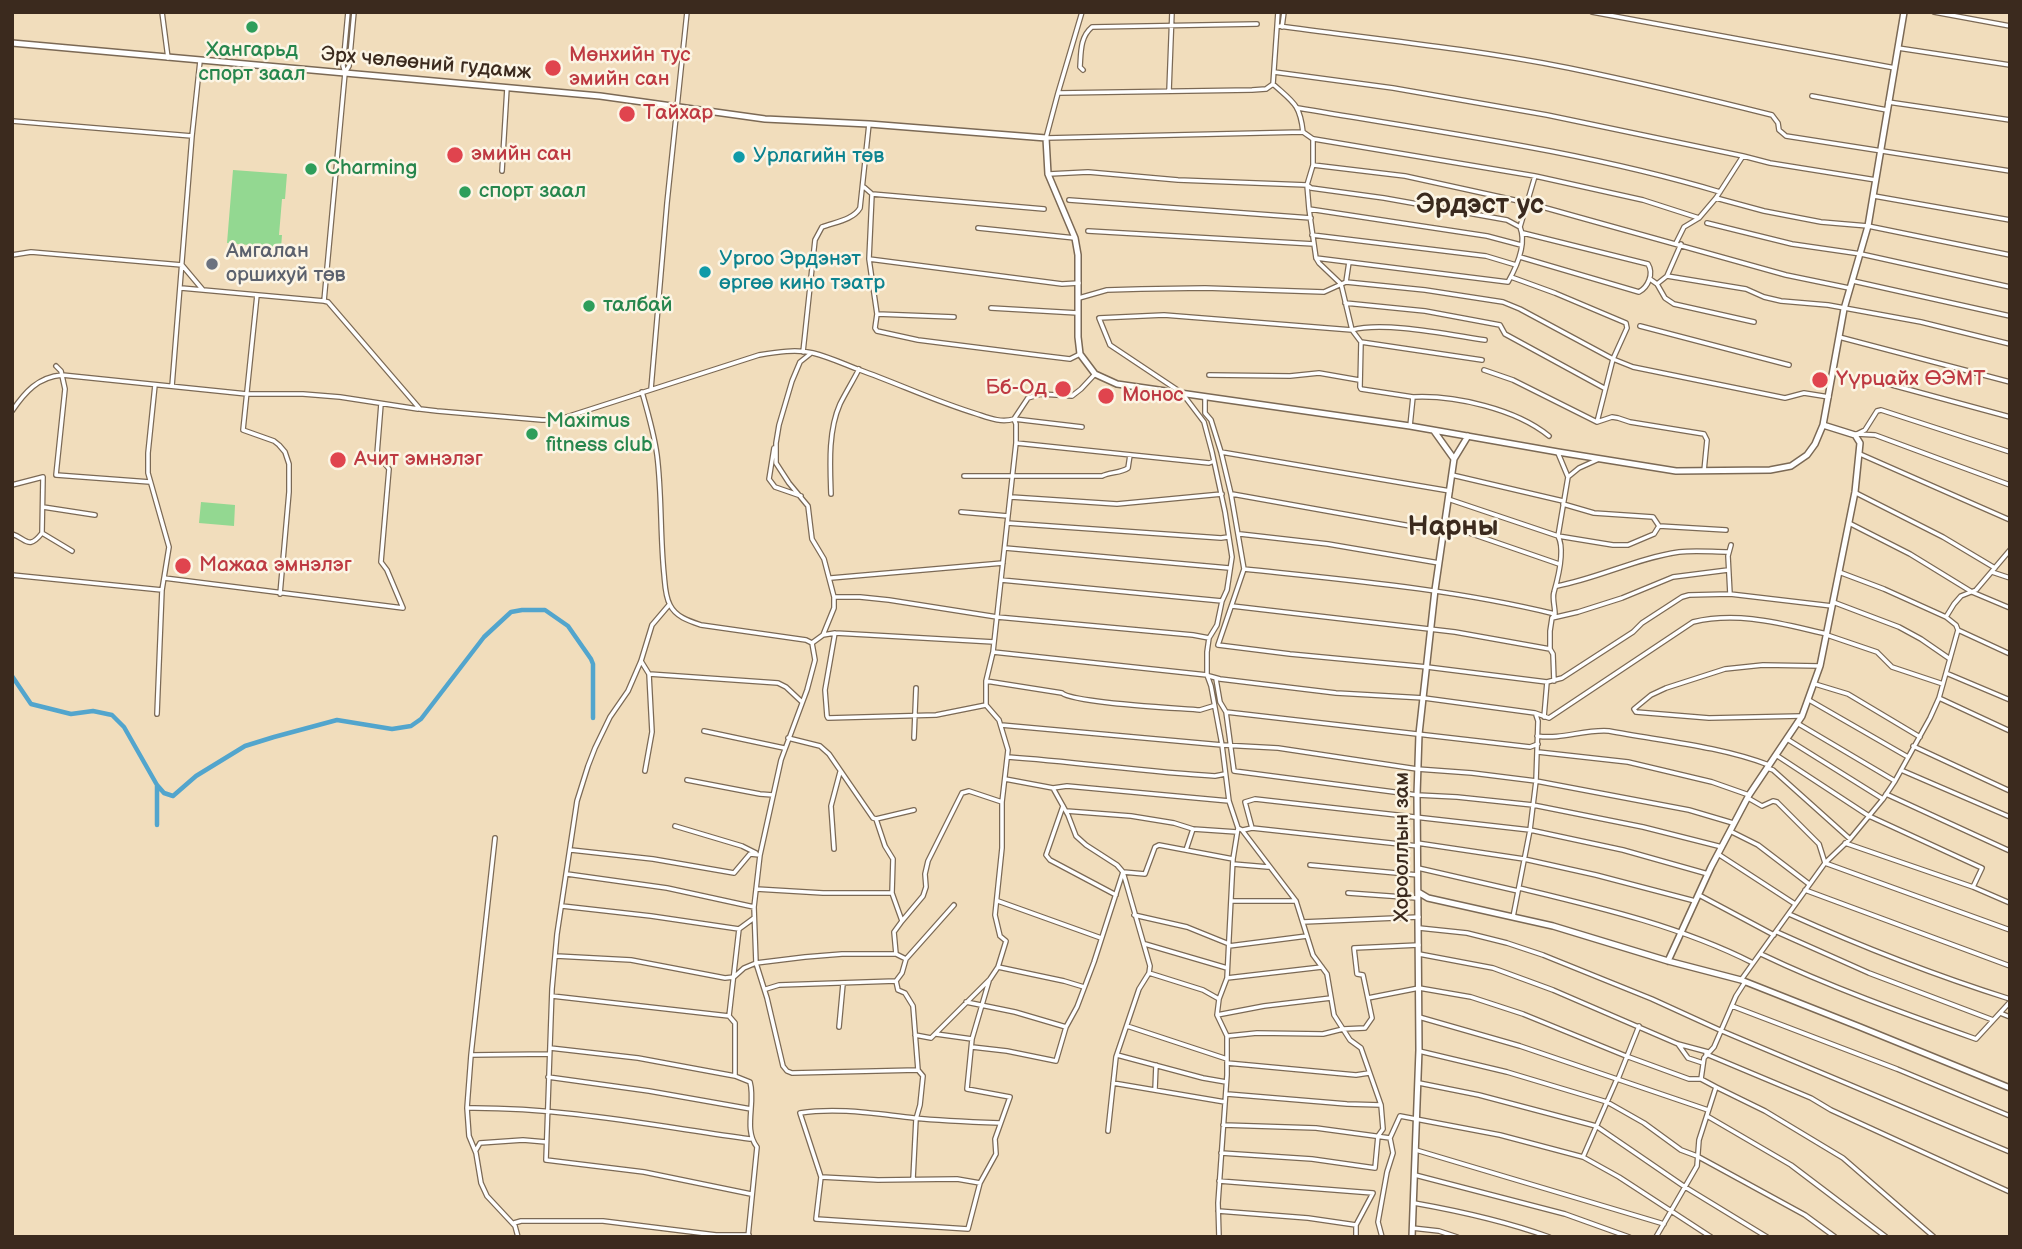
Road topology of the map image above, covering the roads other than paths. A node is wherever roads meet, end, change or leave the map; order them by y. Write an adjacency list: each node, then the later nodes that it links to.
1 (162, 12): 18 (street)
2 (348, 12): 24 (street)
3 (354, 12): 24 (street)
4 (687, 12): 30 (street)
5 (1082, 12): 28 (street)
6 (1172, 12): 13 (street)
7 (1278, 12): 15 (street)
8 (1284, 12): 15 (street)
9 (1592, 12): 21 (street)
10 (1904, 12): 17 (main road)
11 (1934, 12): 14 (street)
12 (1257, 24): 13 (street)
13 (1172, 25): 22 (street); 27 (street)
14 (2010, 26)
15 (1280, 27): 23 (street); 40 (street)
16 (12, 43): 18 (main road, Эрх чөлөөний гудамж)
17 (1898, 48): 20 (street); 21 (main road)
18 (168, 58): 19 (main road, Эрх чөлөөний гудамж)
19 (200, 61): 24 (main road, Эрх чөлөөний гудамж); 37 (street)
20 (2010, 65)
21 (1895, 68): 31 (main road)
22 (1083, 70)
23 (1274, 72): 25 (street); 41 (street)
24 (345, 73): 26 (main road, Эрх чөлөөний гудамж); 94 (street)
25 (1273, 84): 27 (street); 32 (street)
26 (507, 86): 30 (main road, Эрх чөлөөний гудамж); 43 (street)
27 (1169, 91): 28 (street)
28 (1058, 93): 38 (street)
29 (1812, 96): 31 (street)
30 (678, 105): 35 (main road, Эрх чөлөөний гудамж); 127 (street)
31 (1888, 106): 33 (street); 40 (main road)
32 (1298, 108): 36 (street); 50 (street)
33 (2010, 120)
34 (12, 121): 37 (street)
35 (869, 124): 38 (main road, Эрх чөлөөний гудамж); 49 (street)
36 (1303, 132): 38 (street); 39 (street)
37 (192, 136): 80 (street)
38 (1046, 138): 45 (main road)
39 (1313, 139): 42 (street); 46 (street)
40 (1881, 149): 44 (street); 47 (main road)
41 (1743, 156): 47 (street); 50 (street)
42 (1313, 165): 48 (street); 55 (street)
43 (502, 171)
44 (2010, 171)
45 (1048, 174): 48 (street); 68 (main road)
46 (1535, 176): 55 (street); 59 (street)
47 (1876, 180): 52 (main road)
48 (1307, 185): 57 (street); 63 (street)
49 (863, 187): 51 (street); 109 (street)
50 (1720, 192): 53 (street)
51 (872, 194): 56 (street); 78 (street)
52 (1873, 196): 60 (street); 62 (main road)
53 (1716, 198): 59 (street); 62 (street)
54 (1069, 200): 58 (street)
55 (1528, 202): 63 (street); 69 (street)
56 (1044, 209)
57 (1309, 209): 58 (street); 72 (street)
58 (1311, 218): 67 (street)
59 (1699, 218): 69 (street)
60 (2010, 220)
61 (1707, 223): 73 (street)
62 (1868, 226): 73 (main road); 75 (street)
63 (1520, 227): 66 (street)
64 (978, 228): 68 (street)
65 (1088, 231): 70 (street)
66 (1523, 233): 72 (street); 84 (street)
67 (1312, 235): 70 (street); 81 (street)
68 (1074, 238): 85 (main road)
69 (1676, 243): 71 (street)
70 (1314, 244): 77 (street)
71 (1681, 244): 82 (street); 88 (street)
72 (1521, 245): 76 (street)
73 (1861, 254): 88 (main road); 89 (street)
74 (12, 255): 80 (street)
75 (2010, 255)
76 (1520, 257): 81 (street); 84 (street)
77 (1316, 258): 79 (street); 86 (street)
78 (869, 259): 85 (street); 99 (street)
79 (1349, 262): 83 (street); 86 (street)
80 (182, 265): 90 (street); 91 (street)
81 (1517, 265): 83 (street)
82 (1667, 275): 87 (street); 97 (street)
83 (1511, 277): 112 (street)
84 (1650, 279): 87 (street)
85 (1079, 283): 93 (main road)
86 (1343, 283): 93 (street); 95 (street); 112 (street)
87 (1657, 284): 102 (street)
88 (1852, 285): 97 (main road); 100 (street)
89 (2010, 287)
90 (180, 288): 91 (street); 125 (street)
91 (204, 290): 92 (street)
92 (257, 295): 94 (street); 130 (street)
93 (1079, 298): 98 (main road)
94 (324, 301): 135 (street)
95 (1345, 303): 104 (street); 126 (street)
96 (992, 308): 98 (street)
97 (1844, 309): 105 (main road); 108 (street)
98 (1078, 313): 111 (main road)
99 (877, 314): 101 (street); 111 (street)
100 (2010, 316)
101 (954, 317)
102 (1754, 322)
103 (1640, 326): 114 (street)
104 (1352, 331): 106 (street); 107 (street); 129 (street)
105 (1839, 337): 123 (street); 133 (main road)
106 (1485, 340)
107 (1361, 342): 113 (street); 121 (street)
108 (2010, 344)
109 (803, 352): 110 (street); 127 (street)
110 (812, 352): 116 (street); 147 (street)
111 (1080, 354): 118 (main road)
112 (1613, 359): 126 (street); 133 (street)
113 (1482, 360)
114 (1789, 365)
115 (56, 366): 120 (street)
116 (859, 369): 138 (street); 167 (street)
117 (1484, 370): 139 (street)
118 (1095, 374): 129 (main road); 138 (street)
119 (1209, 375): 121 (street)
120 (62, 376): 124 (street); 136 (street); 162 (street)
121 (1359, 380): 132 (street)
122 (1881, 382): 137 (street)
123 (2010, 382)
124 (155, 386): 125 (street); 162 (street)
125 (172, 386): 130 (street)
126 (1605, 388): 139 (street)
127 (651, 389): 128 (street)
128 (642, 392): 135 (street); 219 (street)
129 (1182, 393): 131 (main road); 156 (street)
130 (247, 394): 134 (street); 214 (street)
131 (1205, 397): 142 (main road); 149 (street)
132 (1413, 397): 142 (street); 146 (street)
133 (1829, 397): 140 (main road)
134 (381, 404): 135 (street); 214 (street)
135 (420, 409)
136 (12, 411)
137 (2010, 417)
138 (1014, 419): 141 (street); 148 (street)
139 (1597, 422): 157 (street)
140 (1824, 425): 144 (main road); 157 (main road)
141 (1082, 426)
142 (1410, 426): 143 (main road)
143 (1434, 430): 145 (main road); 154 (main road)
144 (1855, 435): 151 (street); 152 (main road); 164 (street)
145 (1468, 436): 150 (main road); 154 (main road, Хорооллын зам)
146 (1549, 436)
147 (776, 443): 170 (street); 170 (street)
148 (1016, 443): 153 (street); 159 (street)
149 (1221, 452): 165 (street); 169 (street)
150 (1558, 452): 155 (main road); 161 (street)
151 (2010, 452)
152 (1860, 454): 166 (main road); 178 (street)
153 (1130, 455): 156 (street); 159 (street)
154 (1454, 459): 160 (main road, Хорооллын зам)
155 (1600, 459): 157 (main road); 161 (street)
156 (1214, 461): 168 (street)
157 (1704, 471)
158 (964, 475): 159 (street)
159 (1013, 475): 171 (street)
160 (1452, 475): 165 (main road, Хорооллын зам); 173 (street)
161 (1568, 477): 173 (street)
162 (150, 482): 206 (street)
163 (12, 485): 174 (street)
164 (2010, 485)
165 (1450, 491): 172 (main road, Хорооллын зам)
166 (1855, 492): 180 (main road); 203 (street)
167 (831, 494)
168 (1222, 494): 171 (street); 188 (street)
169 (1231, 494): 184 (street); 187 (street)
170 (803, 497): 207 (street)
171 (1010, 497): 177 (street)
172 (1448, 499): 181 (main road, Хорооллын зам); 189 (street)
173 (1563, 503): 182 (street); 189 (street)
174 (43, 507): 176 (street); 185 (street)
175 (961, 512): 177 (street)
176 (95, 515)
177 (1008, 516): 179 (street)
178 (2010, 520)
179 (1007, 523): 188 (street); 193 (street)
180 (1849, 523): 204 (main road); 213 (street)
181 (1445, 524): 184 (main road, Хорооллын зам); 199 (street)
182 (1659, 526): 183 (street); 189 (street)
183 (1726, 530)
184 (1444, 532): 198 (main road, Хорооллын зам)
185 (42, 533): 186 (street); 195 (street)
186 (12, 534)
187 (1239, 534): 190 (street); 198 (street)
188 (1228, 537): 191 (street)
189 (1558, 537): 199 (street)
190 (1240, 542): 191 (street); 201 (street)
191 (1229, 544): 200 (street)
192 (1731, 545): 196 (street)
193 (1005, 548): 197 (street); 200 (street)
194 (2010, 550): 203 (street)
195 (72, 551)
196 (1729, 552): 202 (street); 210 (street)
197 (1003, 563): 207 (street); 209 (street)
198 (1439, 563): 212 (main road, Хорооллын зам)
199 (1559, 564): 210 (street)
200 (1229, 568): 217 (street)
201 (1244, 569): 212 (street); 220 (street)
202 (1728, 570): 215 (street); 222 (street)
203 (1993, 570): 208 (street); 213 (street)
204 (1839, 572): 218 (main road); 224 (street)
205 (12, 575): 211 (street)
206 (164, 578): 211 (street); 214 (street)
207 (831, 578): 216 (street)
208 (2010, 578)
209 (1001, 580): 217 (street); 223 (street)
210 (1557, 586): 222 (street)
211 (162, 590): 259 (street)
212 (1435, 590): 222 (street); 225 (main road, Хорооллын зам)
213 (1972, 592): 221 (street); 224 (street)
214 (280, 594)
215 (1730, 594): 218 (street); 245 (street)
216 (834, 597): 223 (street); 229 (street)
217 (1222, 601): 230 (street)
218 (1833, 604): 228 (main road); 236 (street)
219 (669, 605): 232 (street); 237 (street)
220 (1231, 606): 225 (street); 238 (street)
221 (2010, 608)
222 (1554, 616): 233 (street)
223 (997, 617): 230 (street); 231 (street)
224 (1946, 617): 226 (street)
225 (1431, 629): 233 (street); 238 (main road, Хорооллын зам)
226 (1958, 630): 235 (street); 236 (street)
227 (835, 633): 229 (street); 231 (street); 260 (street)
228 (1827, 634): 239 (main road); 248 (street); 262 (street)
229 (823, 635): 232 (street)
230 (1209, 638): 242 (street)
231 (994, 642): 234 (street)
232 (812, 643): 254 (street)
233 (1550, 649): 245 (street)
234 (993, 652): 242 (street); 244 (street)
235 (2010, 654)
236 (1950, 659): 240 (street)
237 (641, 661): 241 (street); 321 (street)
238 (1427, 667): 246 (street); 250 (main road, Хорооллын зам)
239 (1820, 667): 247 (main road); 261 (street)
240 (1946, 673): 248 (street); 253 (street)
241 (649, 674): 254 (street); 285 (street)
242 (1208, 675): 243 (street); 256 (street)
243 (1216, 678): 250 (street); 257 (street)
244 (986, 681): 255 (street); 256 (street)
245 (1554, 681): 246 (street)
246 (1547, 682): 262 (street)
247 (1815, 684): 252 (main road); 269 (street)
248 (1943, 684): 251 (street)
249 (916, 688): 260 (street)
250 (1424, 698): 258 (street); 267 (main road, Хорооллын зам)
251 (1939, 698): 266 (street); 269 (street)
252 (1809, 700): 261 (main road); 281 (street)
253 (2010, 700)
254 (802, 702): 270 (street)
255 (986, 705): 260 (street); 264 (street)
256 (1213, 706): 274 (street)
257 (1226, 712): 267 (street); 275 (street)
258 (1535, 713): 262 (street); 268 (street)
259 (157, 714)
260 (915, 716): 271 (street)
261 (1802, 716): 263 (main road)
262 (1544, 717)
263 (1797, 723): 272 (main road); 291 (street)
264 (1001, 725): 274 (street); 280 (street)
265 (704, 730): 277 (street)
266 (2010, 731)
267 (1419, 734): 273 (street); 283 (main road, Хорооллын зам)
268 (1537, 736): 273 (street); 282 (street)
269 (1920, 737): 276 (street)
270 (788, 738): 277 (street); 286 (street)
271 (914, 738)
272 (1786, 739): 279 (main road); 297 (street)
273 (1538, 744): 278 (street)
274 (1222, 745): 275 (street); 287 (street)
275 (1231, 745): 283 (street); 295 (street)
276 (1913, 746): 281 (street); 293 (street)
277 (784, 748): 294 (street)
278 (1538, 752): 290 (street); 296 (street)
279 (1776, 755): 282 (main road); 304 (street)
280 (1009, 757): 287 (street); 288 (street)
281 (1908, 757): 284 (street)
282 (1768, 767): 296 (main road); 316 (street)
283 (1418, 769): 290 (street); 295 (main road, Хорооллын зам)
284 (1901, 770): 291 (street); 305 (street)
285 (645, 771)
286 (841, 772): 307 (street); 320 (street)
287 (1225, 774): 298 (street)
288 (1005, 779): 292 (street); 299 (street)
289 (687, 780): 294 (street)
290 (1536, 781): 300 (street); 308 (street)
291 (1895, 781): 297 (street)
292 (1053, 788): 298 (street); 301 (street)
293 (2010, 792)
294 (773, 795): 324 (street)
295 (1416, 795): 300 (street); 306 (main road, Хорооллын зам)
296 (1748, 796): 308 (main road); 328 (street)
297 (1884, 796): 304 (street); 323 (street)
298 (1229, 801): 312 (street)
299 (1003, 802): 345 (street); 358 (street)
300 (1533, 805): 313 (street); 319 (street)
301 (1063, 806): 303 (street); 342 (street)
302 (914, 810): 307 (street)
303 (1065, 811): 311 (street); 331 (street)
304 (1869, 816): 316 (street); 336 (street)
305 (2010, 817)
306 (1417, 818): 310 (street); 313 (street); 318 (main road, Хорооллын зам)
307 (876, 819): 340 (street)
308 (1734, 823): 314 (main road)
309 (676, 826): 324 (street)
310 (1252, 828): 312 (street); 318 (street)
311 (1193, 829): 312 (street); 322 (street)
312 (1239, 830): 327 (street); 330 (street)
313 (1530, 830): 326 (street); 334 (street)
314 (1730, 831): 319 (main road); 335 (street)
315 (495, 838): 422 (street)
316 (1850, 839): 317 (street)
317 (1844, 843): 328 (street); 336 (street)
318 (1418, 844): 326 (street); 332 (main road, Хорооллын зам)
319 (1722, 847): 325 (main road)
320 (834, 849)
321 (571, 850): 324 (street); 333 (street)
322 (1186, 850): 327 (street); 331 (street)
323 (2010, 851)
324 (760, 855): 337 (street)
325 (1718, 855): 334 (main road); 349 (street)
326 (1524, 859): 338 (street); 344 (street)
327 (1233, 862): 330 (street); 346 (street)
328 (1825, 863): 335 (street); 362 (street)
329 (1310, 865): 332 (street)
330 (1268, 867): 347 (street)
331 (1123, 872): 342 (street); 354 (street)
332 (1418, 872): 338 (street); 343 (main road, Хорооллын зам)
333 (567, 874): 351 (street); 352 (street)
334 (1708, 874): 344 (main road)
335 (1809, 884): 339 (street)
336 (1973, 887): 348 (street)
337 (756, 888): 340 (street); 352 (street)
338 (1519, 889): 356 (street); 363 (street)
339 (1805, 890): 349 (street); 378 (street)
340 (892, 893): 358 (street)
341 (1348, 893): 343 (street)
342 (1116, 895): 366 (street)
343 (1419, 895): 355 (main road, Хорооллын зам); 356 (main road)
344 (1697, 898): 363 (main road); 364 (street)
345 (998, 901): 366 (street); 379 (street)
346 (1230, 901): 347 (street); 368 (street)
347 (1296, 901): 359 (street)
348 (2010, 903)
349 (1795, 904): 353 (street)
350 (954, 905): 374 (street)
351 (562, 906): 361 (street); 373 (street)
352 (754, 907): 357 (street)
353 (1788, 914): 364 (street); 396 (street)
354 (1134, 915): 367 (street); 368 (street)
355 (1419, 917): 359 (street); 360 (main road, Хорооллын зам)
356 (1513, 917): 375 (main road)
357 (754, 918): 361 (street); 376 (street)
358 (902, 921): 370 (street)
359 (1303, 922): 365 (street)
360 (1419, 928): 369 (main road, Хорооллын зам); 411 (street)
361 (738, 929): 383 (street)
362 (2010, 930)
363 (1681, 932): 375 (main road); 377 (street)
364 (1776, 934): 372 (street); 405 (street)
365 (1307, 936): 368 (street); 380 (street)
366 (1102, 939): 389 (street)
367 (1145, 944): 381 (street); 382 (street)
368 (1229, 945): 381 (street)
369 (1419, 945): 371 (main road, Хорооллын зам); 394 (street)
370 (896, 954): 374 (street); 376 (street)
371 (1419, 954): 390 (main road, Хорооллын зам); 407 (street)
372 (1760, 954): 377 (street); 405 (street)
373 (556, 956): 383 (street); 392 (street)
374 (906, 959): 386 (street)
375 (1668, 961): 387 (main road)
376 (756, 963): 383 (street); 391 (street)
377 (1753, 963): 387 (street)
378 (2010, 966)
379 (998, 967): 385 (street); 389 (street)
380 (1322, 967): 384 (street); 393 (street)
381 (1227, 968): 384 (street)
382 (1149, 973): 395 (street); 406 (street)
383 (734, 977): 402 (street)
384 (1227, 978): 395 (street)
385 (990, 979): 397 (street); 399 (street)
386 (896, 981): 388 (street); 413 (street)
387 (1743, 981): 398 (street); 438 (main road)
388 (843, 984): 391 (street); 408 (street)
389 (1085, 988): 409 (street)
390 (1419, 988): 394 (street); 403 (main road, Хорооллын зам); 424 (street)
391 (765, 989): 428 (street)
392 (552, 996): 402 (street); 418 (street)
393 (1331, 998): 401 (street); 410 (street)
394 (1368, 998): 410 (street)
395 (1219, 999): 401 (street)
396 (2010, 1001): 400 (street)
397 (966, 1002): 399 (street); 412 (street)
398 (1732, 1006): 411 (street); 449 (street)
399 (981, 1007): 409 (street); 415 (street)
400 (2000, 1013): 404 (street); 405 (street)
401 (1217, 1015): 414 (street)
402 (729, 1016): 430 (street)
403 (1419, 1017): 419 (main road, Хорооллын зам); 432 (street)
404 (2010, 1017)
405 (1993, 1020)
406 (1127, 1026): 423 (street); 425 (street)
407 (1639, 1026): 416 (street); 424 (street)
408 (839, 1027)
409 (1066, 1027): 417 (street)
410 (1343, 1029): 414 (street); 429 (street)
411 (1722, 1031): 420 (street); 461 (street)
412 (935, 1034): 413 (street); 415 (street)
413 (915, 1035): 428 (street)
414 (1227, 1036): 425 (street)
415 (972, 1039): 417 (street)
416 (1678, 1044): 420 (street); 426 (street)
417 (972, 1047): 452 (street)
418 (549, 1048): 421 (street); 430 (street)
419 (1419, 1051): 436 (main road, Хорооллын зам); 442 (street)
420 (1707, 1053): 426 (street); 472 (street)
421 (549, 1054): 422 (street); 431 (street)
422 (471, 1055): 444 (street)
423 (1116, 1055): 427 (street); 435 (street)
424 (1626, 1056): 432 (street); 433 (street)
425 (1227, 1061): 429 (street); 434 (street)
426 (1704, 1063): 433 (street)
427 (1156, 1065): 434 (street); 439 (street)
428 (918, 1070): 451 (street)
429 (1369, 1073): 443 (street)
430 (735, 1076): 445 (street)
431 (548, 1077): 445 (street); 447 (street)
432 (1617, 1079): 442 (street); 446 (street)
433 (1701, 1079): 437 (street)
434 (1226, 1082): 440 (street)
435 (1113, 1083): 439 (street); 455 (street)
436 (1419, 1083): 450 (main road, Хорооллын зам); 454 (street)
437 (1716, 1087): 446 (street); 495 (street)
438 (2010, 1088)
439 (1155, 1090): 441 (street)
440 (1226, 1094): 441 (street); 443 (street)
441 (1225, 1102): 453 (street)
442 (1607, 1102): 454 (street); 464 (street)
443 (1381, 1105): 456 (street)
444 (467, 1108): 447 (street); 462 (street)
445 (751, 1109): 458 (street)
446 (1708, 1111): 448 (street)
447 (547, 1112): 458 (street); 459 (street)
448 (1707, 1116): 464 (street); 494 (street)
449 (2010, 1116)
450 (1418, 1118): 457 (street); 460 (main road, Хорооллын зам); 465 (street)
451 (916, 1119): 452 (street); 467 (street); 468 (street)
452 (1000, 1123): 470 (street)
453 (1223, 1125): 456 (street); 463 (street)
454 (1596, 1126): 465 (street); 471 (street)
455 (1108, 1131)
456 (1378, 1136): 457 (street); 463 (street)
457 (1390, 1138): 485 (street)
458 (750, 1139): 473 (street)
459 (546, 1142): 462 (street); 473 (street)
460 (1416, 1150): 466 (main road, Хорооллын зам); 478 (street)
461 (2010, 1152)
462 (475, 1153): 477 (street)
463 (1221, 1153): 469 (street)
464 (1698, 1156): 471 (street); 493 (street)
465 (1583, 1157): 476 (street)
466 (1415, 1175): 474 (main road, Хорооллын зам); 489 (street)
467 (821, 1177): 468 (street); 470 (street)
468 (913, 1179): 470 (street)
469 (1219, 1181): 475 (street); 479 (street)
470 (980, 1183)
471 (1685, 1187): 476 (street); 492 (street)
472 (2010, 1192)
473 (751, 1194): 481 (street)
474 (1414, 1203): 480 (main road, Хорооллын зам); 488 (street)
475 (1218, 1211): 479 (street); 483 (street)
476 (1671, 1211): 478 (street); 491 (street)
477 (513, 1223): 481 (street); 482 (street)
478 (1664, 1224): 490 (street)
479 (1356, 1225): 484 (street)
480 (1412, 1228): 486 (main road, Хорооллын зам); 487 (street)
481 (748, 1236)
482 (518, 1237)
483 (1219, 1237)
484 (1356, 1237)
485 (1382, 1237)
486 (1412, 1237)
487 (1457, 1237)
488 (1549, 1237)
489 (1629, 1237)
490 (1656, 1237)
491 (1711, 1237)
492 (1767, 1237)
493 (1835, 1237)
494 (1886, 1237)
495 (1934, 1237)

